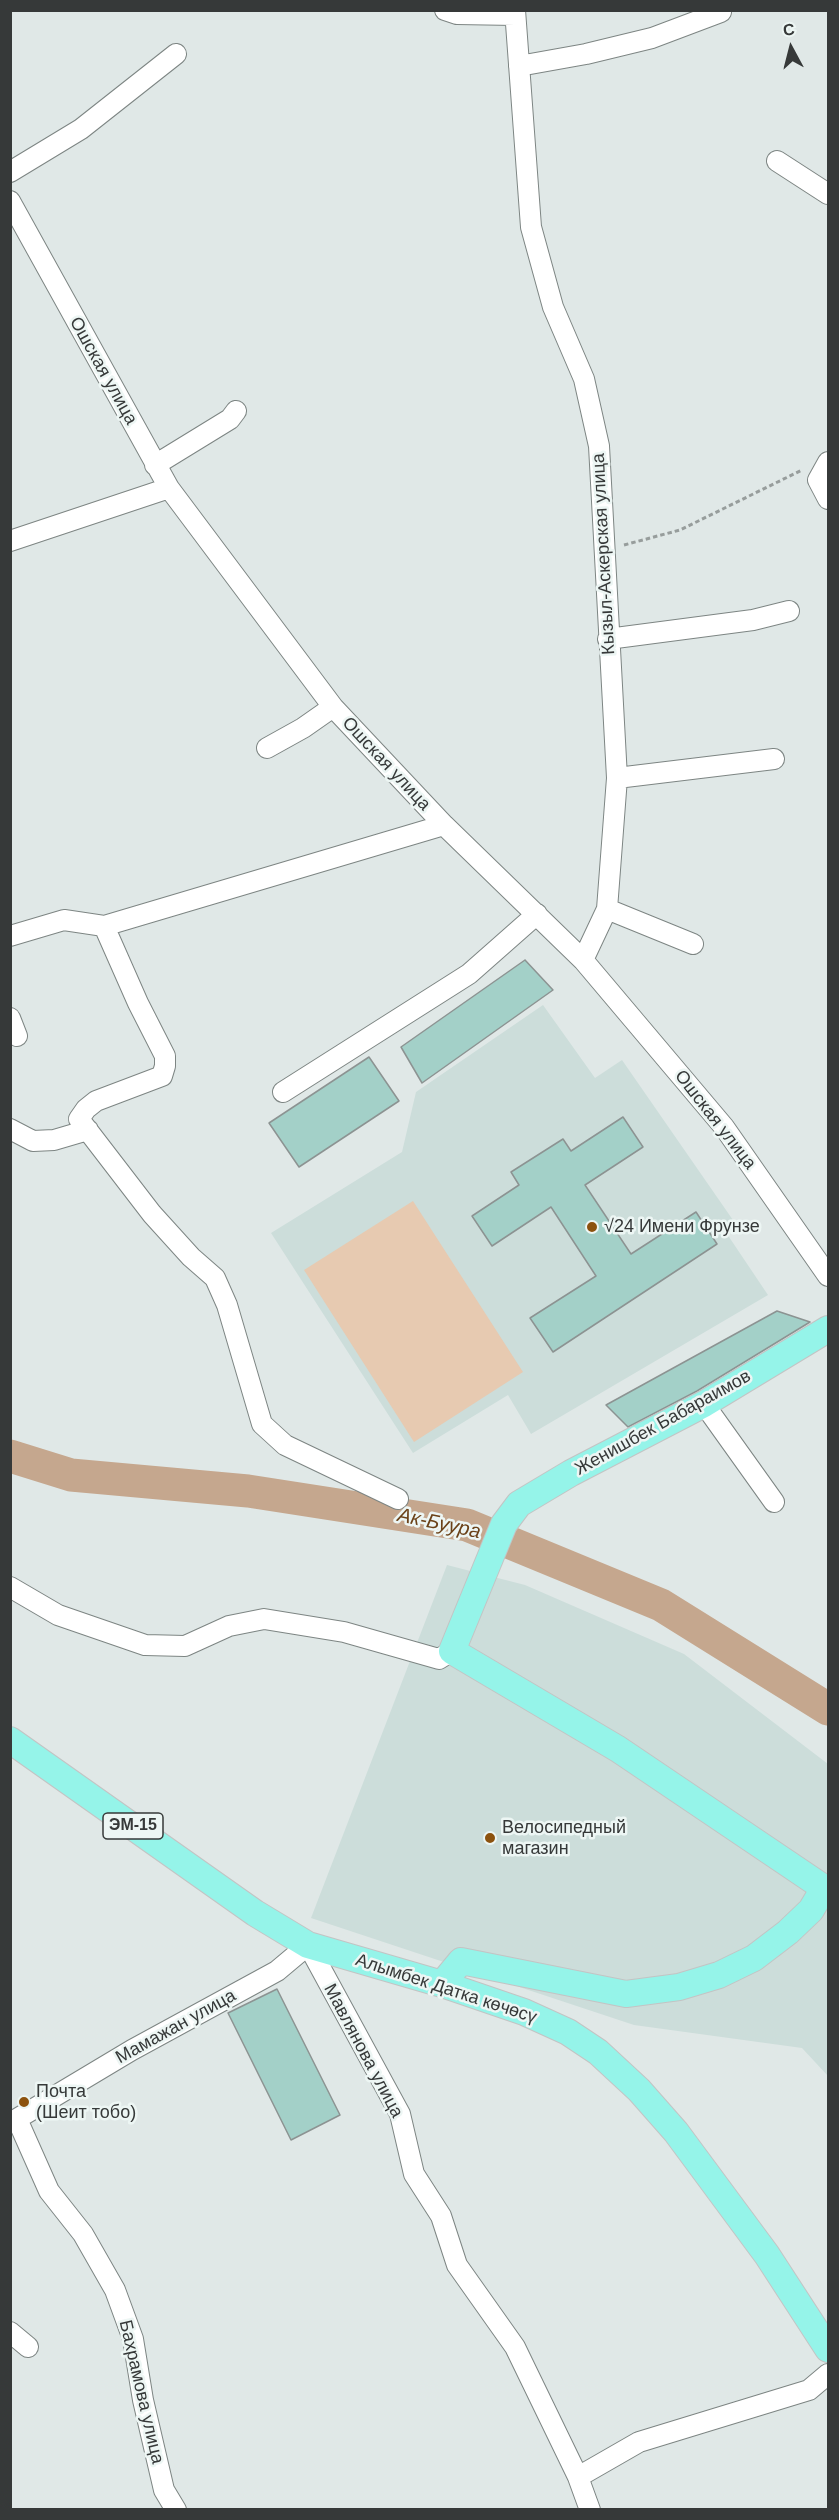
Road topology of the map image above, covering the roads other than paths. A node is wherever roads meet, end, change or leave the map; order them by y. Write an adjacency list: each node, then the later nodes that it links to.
1 (445, 10): 3 (street)
2 (721, 12): 5 (street)
3 (515, 13): 5 (street, Кызыл-Аскерская улица)
4 (176, 54): 7 (street)
5 (519, 66): 17 (street, Кызыл-Аскерская улица)
6 (777, 161): 8 (street)
7 (10, 172)
8 (828, 194)
9 (10, 201): 12 (street, Ошская улица)
10 (236, 411): 12 (street)
11 (828, 462): 14 (street)
12 (154, 465): 13 (street, Ошская улица)
13 (169, 488): 15 (street); 18 (street, Ошская улица)
14 (828, 499)
15 (10, 541)
16 (789, 611): 17 (street)
17 (608, 639): 21 (street, Кызыл-Аскерская улица)
18 (333, 707): 19 (street); 22 (street, Ошская улица)
19 (267, 748)
20 (774, 759): 21 (street)
21 (617, 778): 23 (street, Кызыл-Аскерская улица)
22 (444, 825): 24 (street, Ошская улица); 25 (street)
23 (607, 909): 27 (street); 28 (street, Кызыл-Аскерская улица)
24 (537, 914): 28 (street, Ошская улица); 29 (street)
25 (104, 926): 26 (street); 31 (street)
26 (10, 936)
27 (693, 944)
28 (583, 960): 32 (street, Ошская улица)
29 (283, 1092)
30 (10, 1129): 31 (street)
31 (88, 1130): 35 (street)
32 (828, 1276)
33 (828, 1329): 34 (main road, Женишбек Бабараимов)
34 (704, 1404): 36 (street); 38 (main road, Женишбек Бабараимов)
35 (398, 1499)
36 (774, 1502)
37 (10, 1587): 38 (street)
38 (452, 1651): 40 (main road)
39 (10, 1740): 41 (main road, Алымбек Датка көчөсү / ЭМ-15)
40 (826, 1889): 42 (main road)
41 (308, 1945): 42 (main road, Алымбек Датка көчөсү); 43 (street, Мамажан улица); 48 (street, Мавлянова улица)
42 (442, 1984): 46 (main road, Алымбек Датка көчөсү)
43 (14, 2121): 49 (street, Бахрамова улица)
44 (10, 2332): 45 (street)
45 (27, 2347)
46 (828, 2349)
47 (828, 2374): 48 (street)
48 (578, 2477): 50 (street, Мавлянова улица)
49 (176, 2510)
50 (590, 2510)

